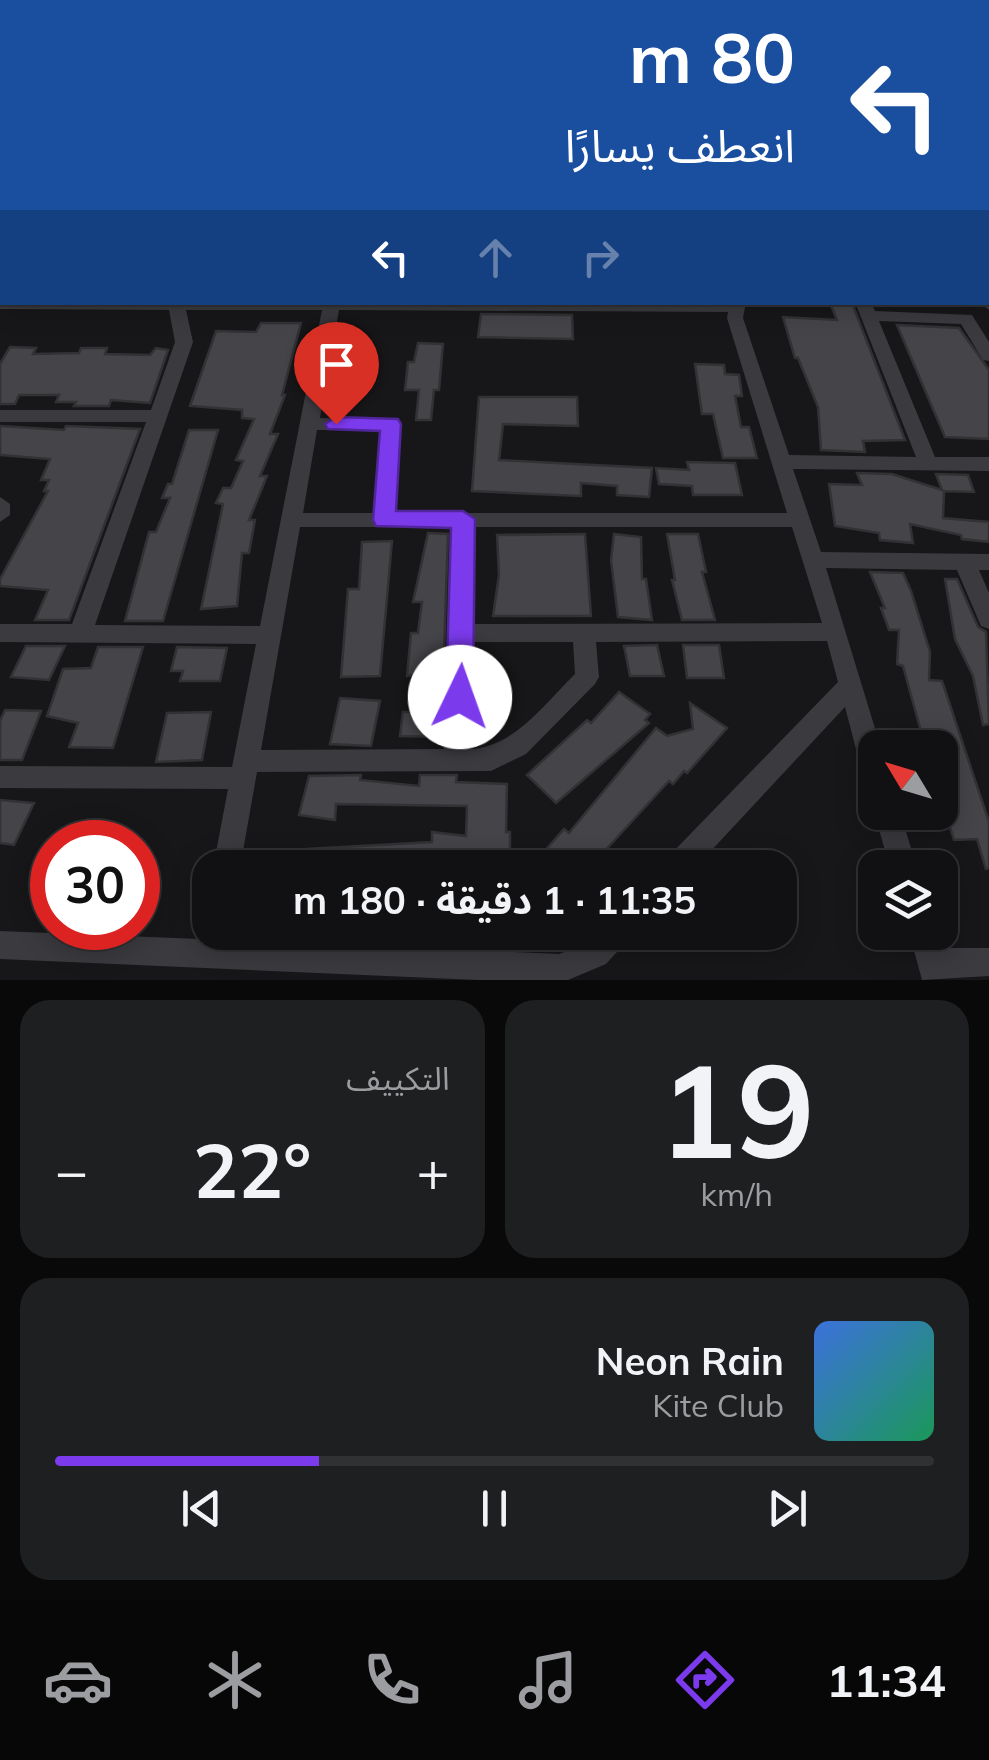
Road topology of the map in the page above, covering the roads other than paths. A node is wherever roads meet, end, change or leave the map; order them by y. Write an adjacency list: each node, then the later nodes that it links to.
1 (178, 305): 8 (street)
2 (332, 305): 9 (street)
3 (465, 305): 4 (street)
4 (730, 307): 10 (street)
5 (865, 309): 6 (street); 11 (street)
6 (989, 356)
7 (0, 416): 8 (street)
8 (157, 416): 27 (street)
9 (308, 424): 16 (street); 17 (street)
10 (780, 462): 11 (street); 18 (street)
11 (928, 463): 12 (street)
12 (989, 464)
13 (0, 504): 14 (street)
14 (0, 515)
15 (463, 519): 17 (street); 18 (street); 26 (street)
16 (289, 520): 17 (street); 28 (street)
17 (384, 520)
18 (797, 520): 19 (street)
19 (811, 560): 20 (street); 24 (street)
20 (965, 562): 21 (street); 22 (street)
21 (989, 562)
22 (989, 620)
23 (584, 632): 24 (street); 26 (street); 31 (street)
24 (836, 632): 29 (street)
25 (0, 633): 27 (street)
26 (463, 633): 31 (street)
27 (80, 634): 28 (street)
28 (267, 635): 32 (street)
29 (850, 686): 30 (street); 35 (street)
30 (863, 730)
31 (456, 761): 32 (street)
32 (242, 770): 33 (street); 34 (street)
33 (0, 777)
34 (229, 850)
35 (693, 850)
36 (192, 944): 37 (street)
37 (0, 945)
38 (255, 950): 41 (street)
39 (600, 950): 41 (street)
40 (989, 962): 42 (street)
41 (401, 971)
42 (935, 971)

